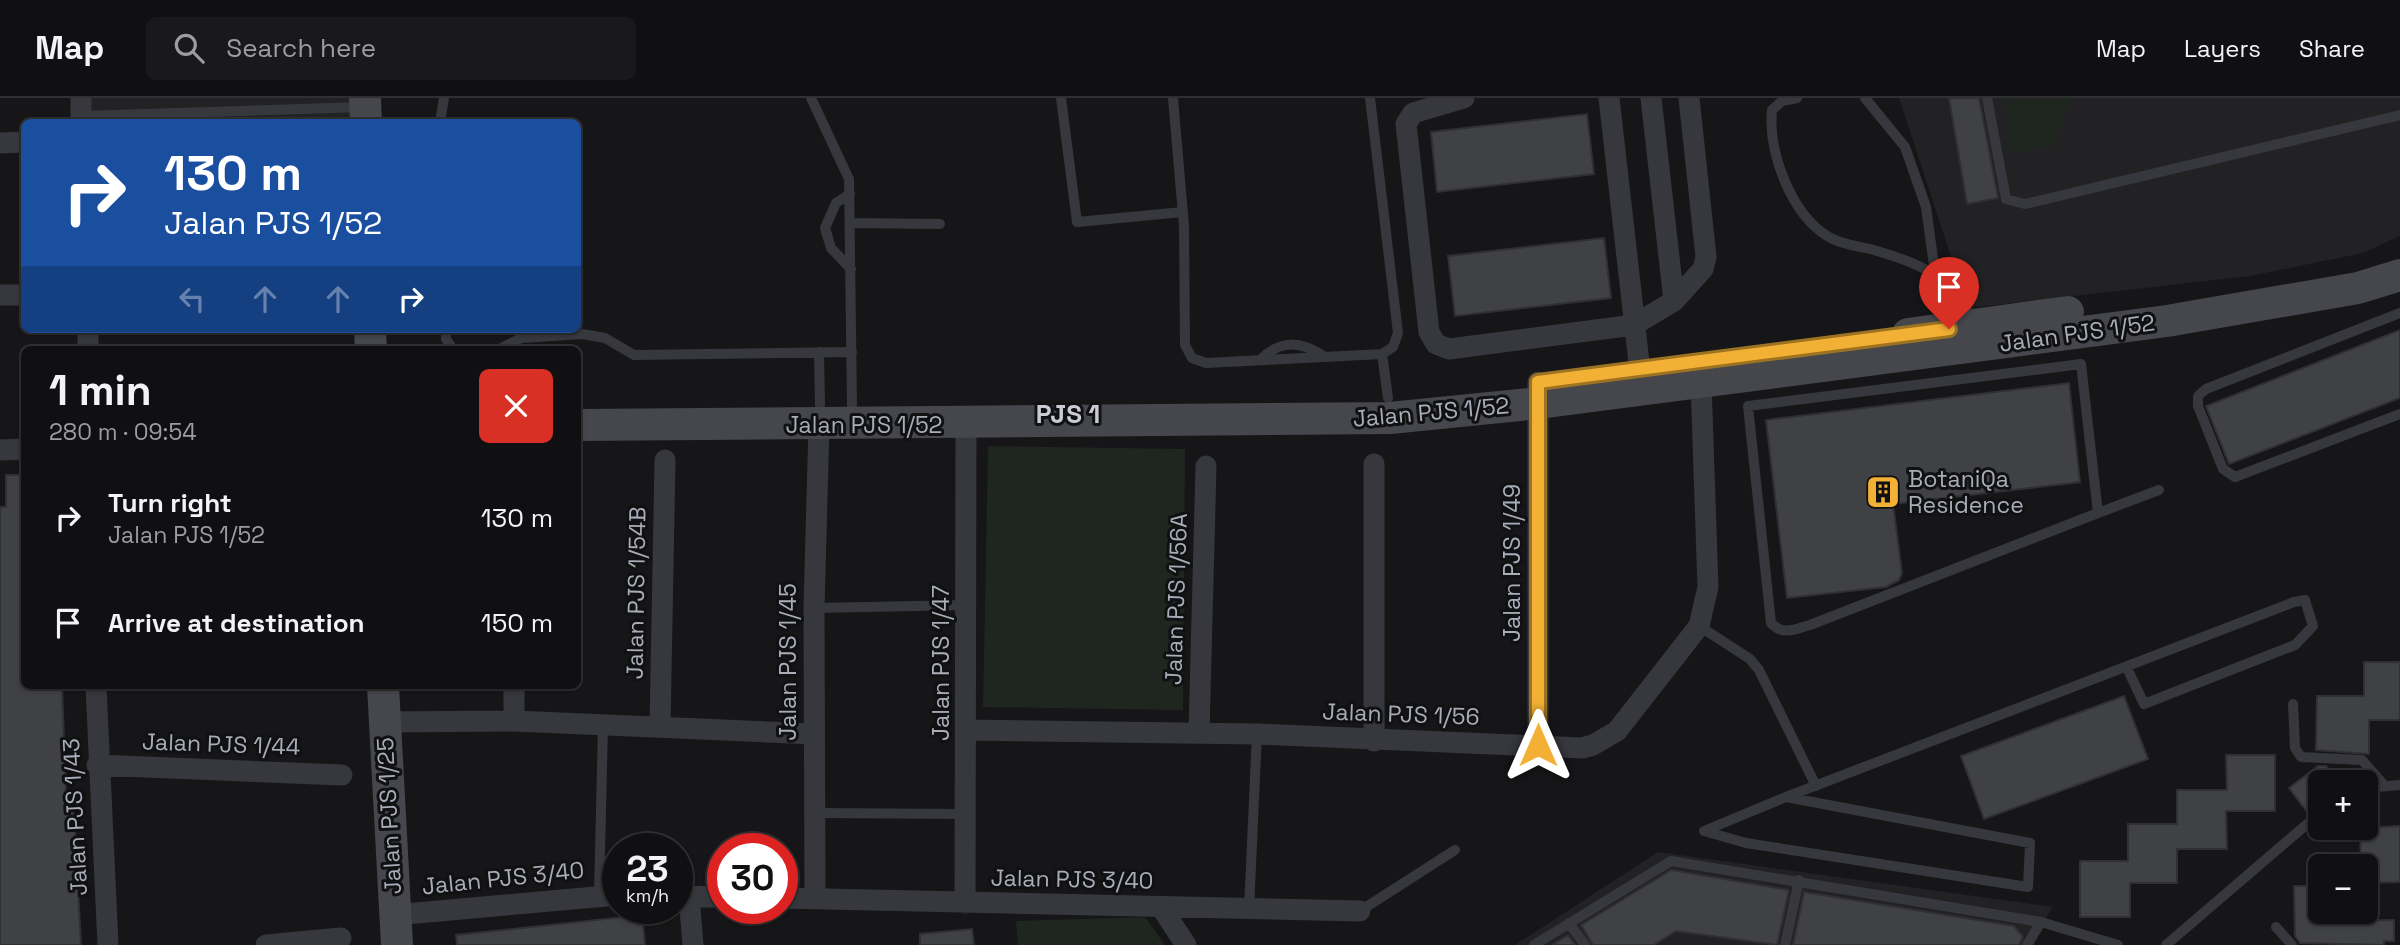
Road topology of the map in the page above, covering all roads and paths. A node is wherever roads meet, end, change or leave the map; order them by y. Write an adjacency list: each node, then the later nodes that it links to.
1 (444, 98): 16 (lane)
2 (811, 98): 19 (lane)
3 (1061, 98): 20 (lane)
4 (1173, 98): 20 (lane)
5 (1370, 98): 35 (lane)
6 (1464, 98): 30 (street)
7 (1609, 98): 30 (street)
8 (1651, 98): 28 (street)
9 (1689, 98): 28 (street)
10 (1797, 98): 25 (lane)
11 (1865, 98): 25 (lane)
12 (1987, 98): 15 (lane)
13 (366, 109): 14 (lane)
14 (81, 112)
15 (2400, 115)
16 (440, 119)
17 (21, 142): 18 (street)
18 (0, 143)
19 (850, 194): 21 (lane); 24 (lane)
20 (1183, 212): 35 (lane)
21 (850, 223): 22 (lane); 24 (lane)
22 (940, 224)
23 (2399, 266): 34 (street, Jalan PJS 1/52)
24 (851, 270): 33 (lane)
25 (1935, 273): 34 (lane)
26 (0, 295): 27 (street)
27 (21, 295)
28 (1674, 301): 30 (street)
29 (2400, 313): 41 (lane)
30 (1634, 325): 36 (street)
31 (506, 346): 32 (lane)
32 (819, 352): 33 (lane); 42 (lane)
33 (852, 352): 43 (lane)
34 (1980, 353): 36 (street, Jalan PJS 1/52); 37 (street, Jalan PJS 1/52); 52 (lane); 52 (lane)
35 (1382, 354): 40 (lane)
36 (1640, 379): 37 (street, Jalan PJS 1/52); 38 (street, Jalan PJS 1/52)
37 (1701, 382): 55 (street, Jalan PJS 1/56)
38 (1538, 392): 40 (street, Jalan PJS 1/52); 70 (street, Jalan PJS 1/49)
39 (581, 407): 42 (street, Jalan PJS 1/52)
40 (1389, 408): 43 (street, Jalan PJS 1/52); 44 (street, Jalan PJS 1/52)
41 (2400, 414)
42 (820, 415): 43 (street, Jalan PJS 1/52); 45 (street, Jalan PJS 1/52); 54 (street, Jalan PJS 1/45)
43 (852, 415): 44 (street, Jalan PJS 1/52)
44 (966, 424): 53 (street, Jalan PJS 1/47)
45 (581, 425)
46 (21, 449): 47 (street)
47 (0, 450)
48 (665, 460): 64 (street, Jalan PJS 1/54B)
49 (1374, 464): 69 (street)
50 (1206, 466): 66 (street, Jalan PJS 1/56A)
51 (2160, 489): 52 (lane)
52 (2098, 513)
53 (968, 605): 54 (lane); 65 (street, Jalan PJS 1/47)
54 (814, 608): 67 (street, Jalan PJS 1/45)
55 (1699, 626): 70 (street, Jalan PJS 1/56); 75 (lane)
56 (2127, 668): 56 (lane); 75 (lane)
57 (96, 689): 71 (street, Jalan PJS 1/43)
58 (383, 689): 62 (street, Jalan PJS 1/25)
59 (514, 689): 61 (street)
60 (2293, 704): 73 (lane)
61 (514, 721): 62 (street); 63 (street)
62 (384, 722): 95 (street, Jalan PJS 1/25)
63 (603, 725): 64 (street); 81 (lane)
64 (660, 726): 67 (street)
65 (967, 730): 66 (street, Jalan PJS 1/56); 79 (street, Jalan PJS 1/47)
66 (1199, 733): 68 (street, Jalan PJS 1/56)
67 (814, 734): 78 (street, Jalan PJS 1/45)
68 (1257, 734): 69 (street, Jalan PJS 1/56); 89 (lane)
69 (1374, 741): 70 (street, Jalan PJS 1/56)
70 (1538, 745)
71 (97, 765): 72 (street, Jalan PJS 1/44); 97 (street, Jalan PJS 1/43)
72 (342, 775)
73 (2384, 785): 74 (lane); 76 (lane)
74 (2400, 785)
75 (1816, 786): 77 (lane)
76 (2378, 786)
77 (1786, 797): 77 (lane)
78 (815, 813): 79 (lane); 86 (street, Jalan PJS 1/45)
79 (965, 814): 87 (street, Jalan PJS 1/47)
80 (2308, 823): 106 (lane)
81 (606, 833)
82 (1455, 850): 90 (lane)
83 (1799, 880): 91 (lane); 92 (lane); 103 (lane)
84 (602, 896): 95 (street, Jalan PJS 3/40)
85 (798, 898): 86 (street, Jalan PJS 3/40)
86 (815, 899): 87 (street, Jalan PJS 3/40)
87 (965, 903): 88 (street, Jalan PJS 3/40)
88 (1161, 907): 89 (street, Jalan PJS 3/40); 100 (street)
89 (1249, 909): 90 (street, Jalan PJS 3/40)
90 (1360, 911)
91 (2041, 922): 104 (lane); 105 (lane)
92 (1569, 923): 101 (lane); 102 (lane)
93 (689, 924): 99 (street)
94 (2276, 927): 107 (lane)
95 (396, 930)
96 (341, 938): 98 (street)
97 (108, 945)
98 (266, 945)
99 (693, 945)
100 (1186, 945)
101 (1534, 945)
102 (1585, 945)
103 (1785, 945)
104 (2027, 945)
105 (2118, 945)
106 (2166, 945)
107 (2292, 945)

